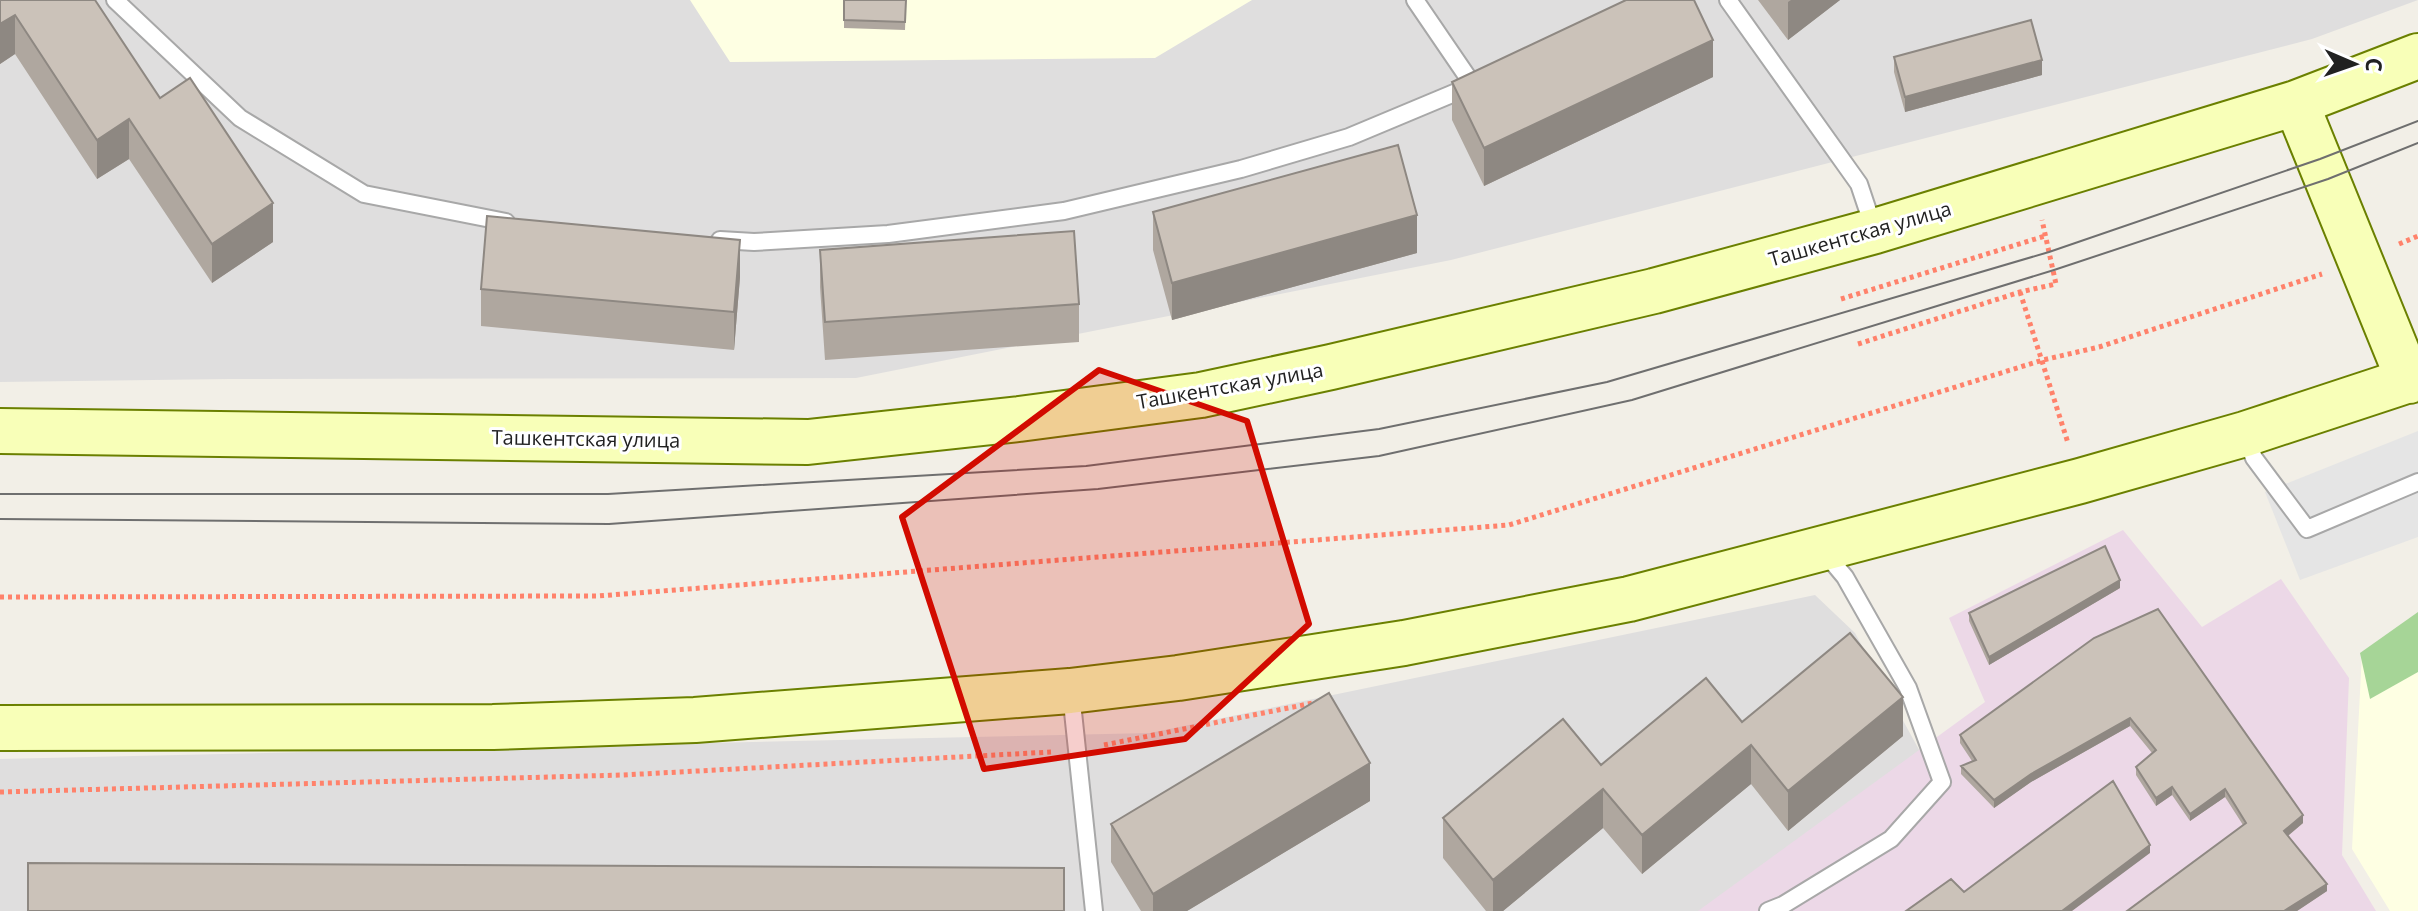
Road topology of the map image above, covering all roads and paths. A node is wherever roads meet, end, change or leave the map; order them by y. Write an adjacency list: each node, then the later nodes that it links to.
1 (115, 0): 6 (lane)
2 (1415, 0): 9 (lane)
3 (1728, 0): 7 (lane)
4 (2418, 56): 5 (main road, Ташкентская улица)
5 (2296, 103): 7 (main road, Ташкентская улица); 10 (main road)
6 (519, 223)
7 (1875, 231): 16 (main road, Ташкентская улица)
8 (2418, 236): 10 (path)
9 (710, 240)
10 (2361, 259): 14 (path); 15 (main road)
11 (2020, 292): 12 (path); 13 (path); 14 (path)
12 (1841, 299)
13 (1858, 344)
14 (2043, 360): 18 (path); 21 (path)
15 (2413, 379): 17 (main road)
16 (0, 431)
17 (2245, 434): 18 (main road); 19 (lane)
18 (2080, 481): 20 (main road)
19 (2418, 482)
20 (1820, 548): 22 (main road); 25 (lane)
21 (0, 597)
22 (1070, 691): 23 (main road); 24 (lane)
23 (0, 728)
24 (1094, 911)
25 (1768, 911)

